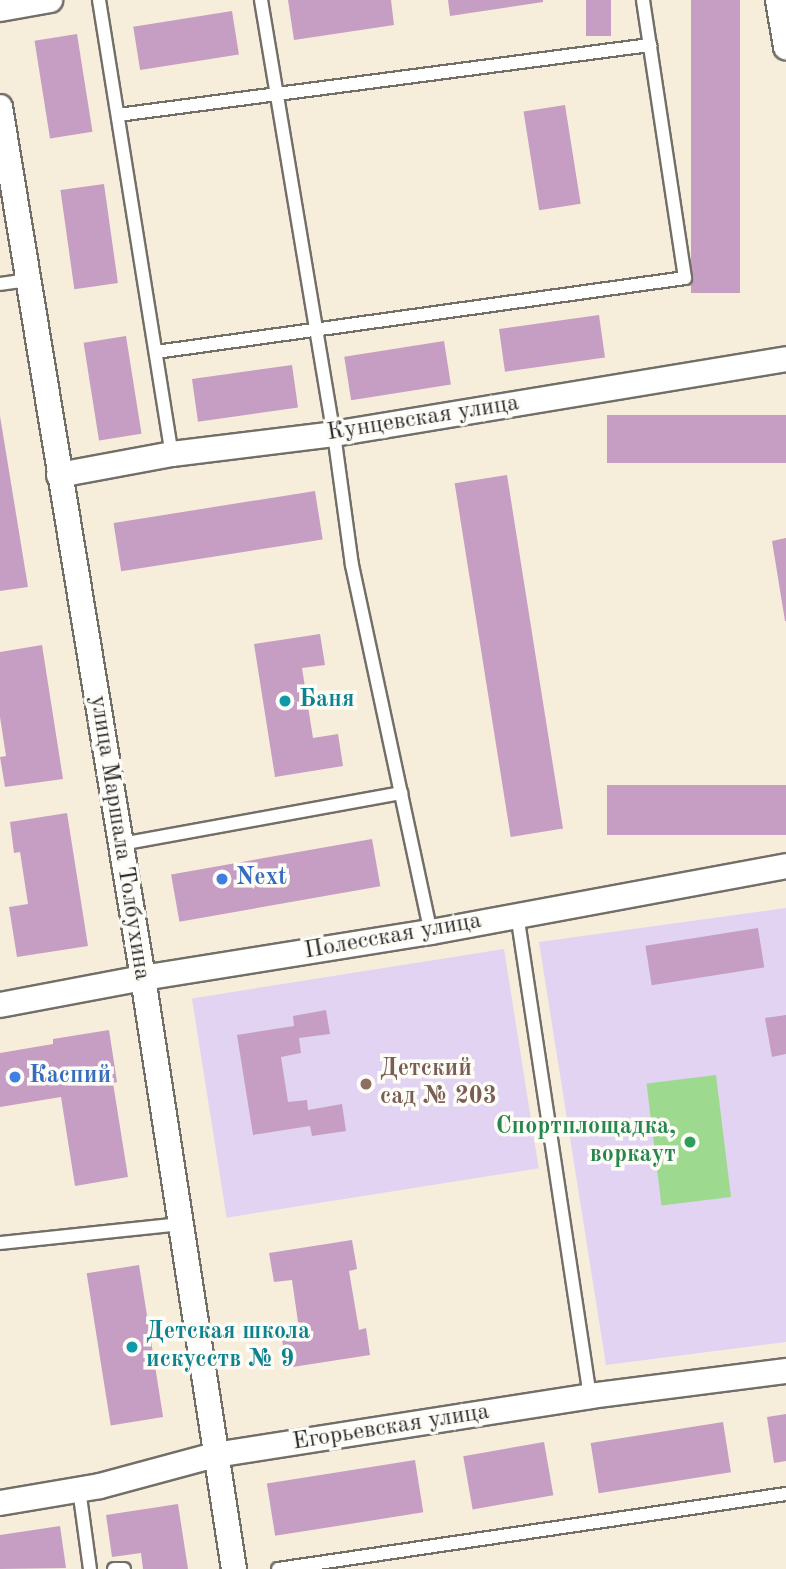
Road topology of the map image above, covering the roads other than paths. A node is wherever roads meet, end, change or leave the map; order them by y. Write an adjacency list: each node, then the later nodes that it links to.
1 (50, 0): 6 (street)
2 (99, 0): 11 (lane)
3 (261, 0): 9 (lane)
4 (643, 0): 7 (lane)
5 (778, 0): 8 (street)
6 (0, 9)
7 (650, 45): 9 (lane); 14 (lane)
8 (786, 47)
9 (278, 94): 11 (lane); 14 (lane)
10 (0, 107): 12 (street, улица Маршала Толбухина)
11 (118, 115): 15 (lane)
12 (28, 280): 13 (lane); 19 (street, улица Маршала Толбухина)
13 (0, 284)
14 (317, 332): 15 (lane); 17 (lane)
15 (156, 352): 18 (lane)
16 (786, 359): 17 (street, Кунцевская улица)
17 (334, 434): 18 (street, Кунцевская улица); 20 (lane)
18 (172, 454): 19 (street, Кунцевская улица)
19 (60, 475): 21 (street, улица Маршала Толбухина)
20 (401, 793): 21 (lane); 24 (lane)
21 (121, 844): 25 (street, улица Маршала Толбухина)
22 (786, 866): 23 (street, Полесская улица)
23 (517, 914): 24 (street, Полесская улица); 30 (lane)
24 (431, 932): 25 (street, Полесская улица)
25 (143, 978): 26 (street, Полесская улица); 27 (street, улица Маршала Толбухина)
26 (0, 1005)
27 (180, 1224): 28 (lane); 31 (street, улица Маршала Толбухина)
28 (0, 1243)
29 (786, 1371): 30 (street, Егорьевская улица)
30 (590, 1396): 31 (street, Егорьевская улица)
31 (215, 1455): 32 (street, Егорьевская улица); 38 (street, улица Маршала Толбухина)
32 (79, 1489): 34 (street, Егорьевская улица); 35 (lane)
33 (786, 1494): 39 (lane)
34 (0, 1503)
35 (90, 1569)
36 (114, 1569): 37 (lane)
37 (124, 1569)
38 (234, 1569)
39 (278, 1569)

